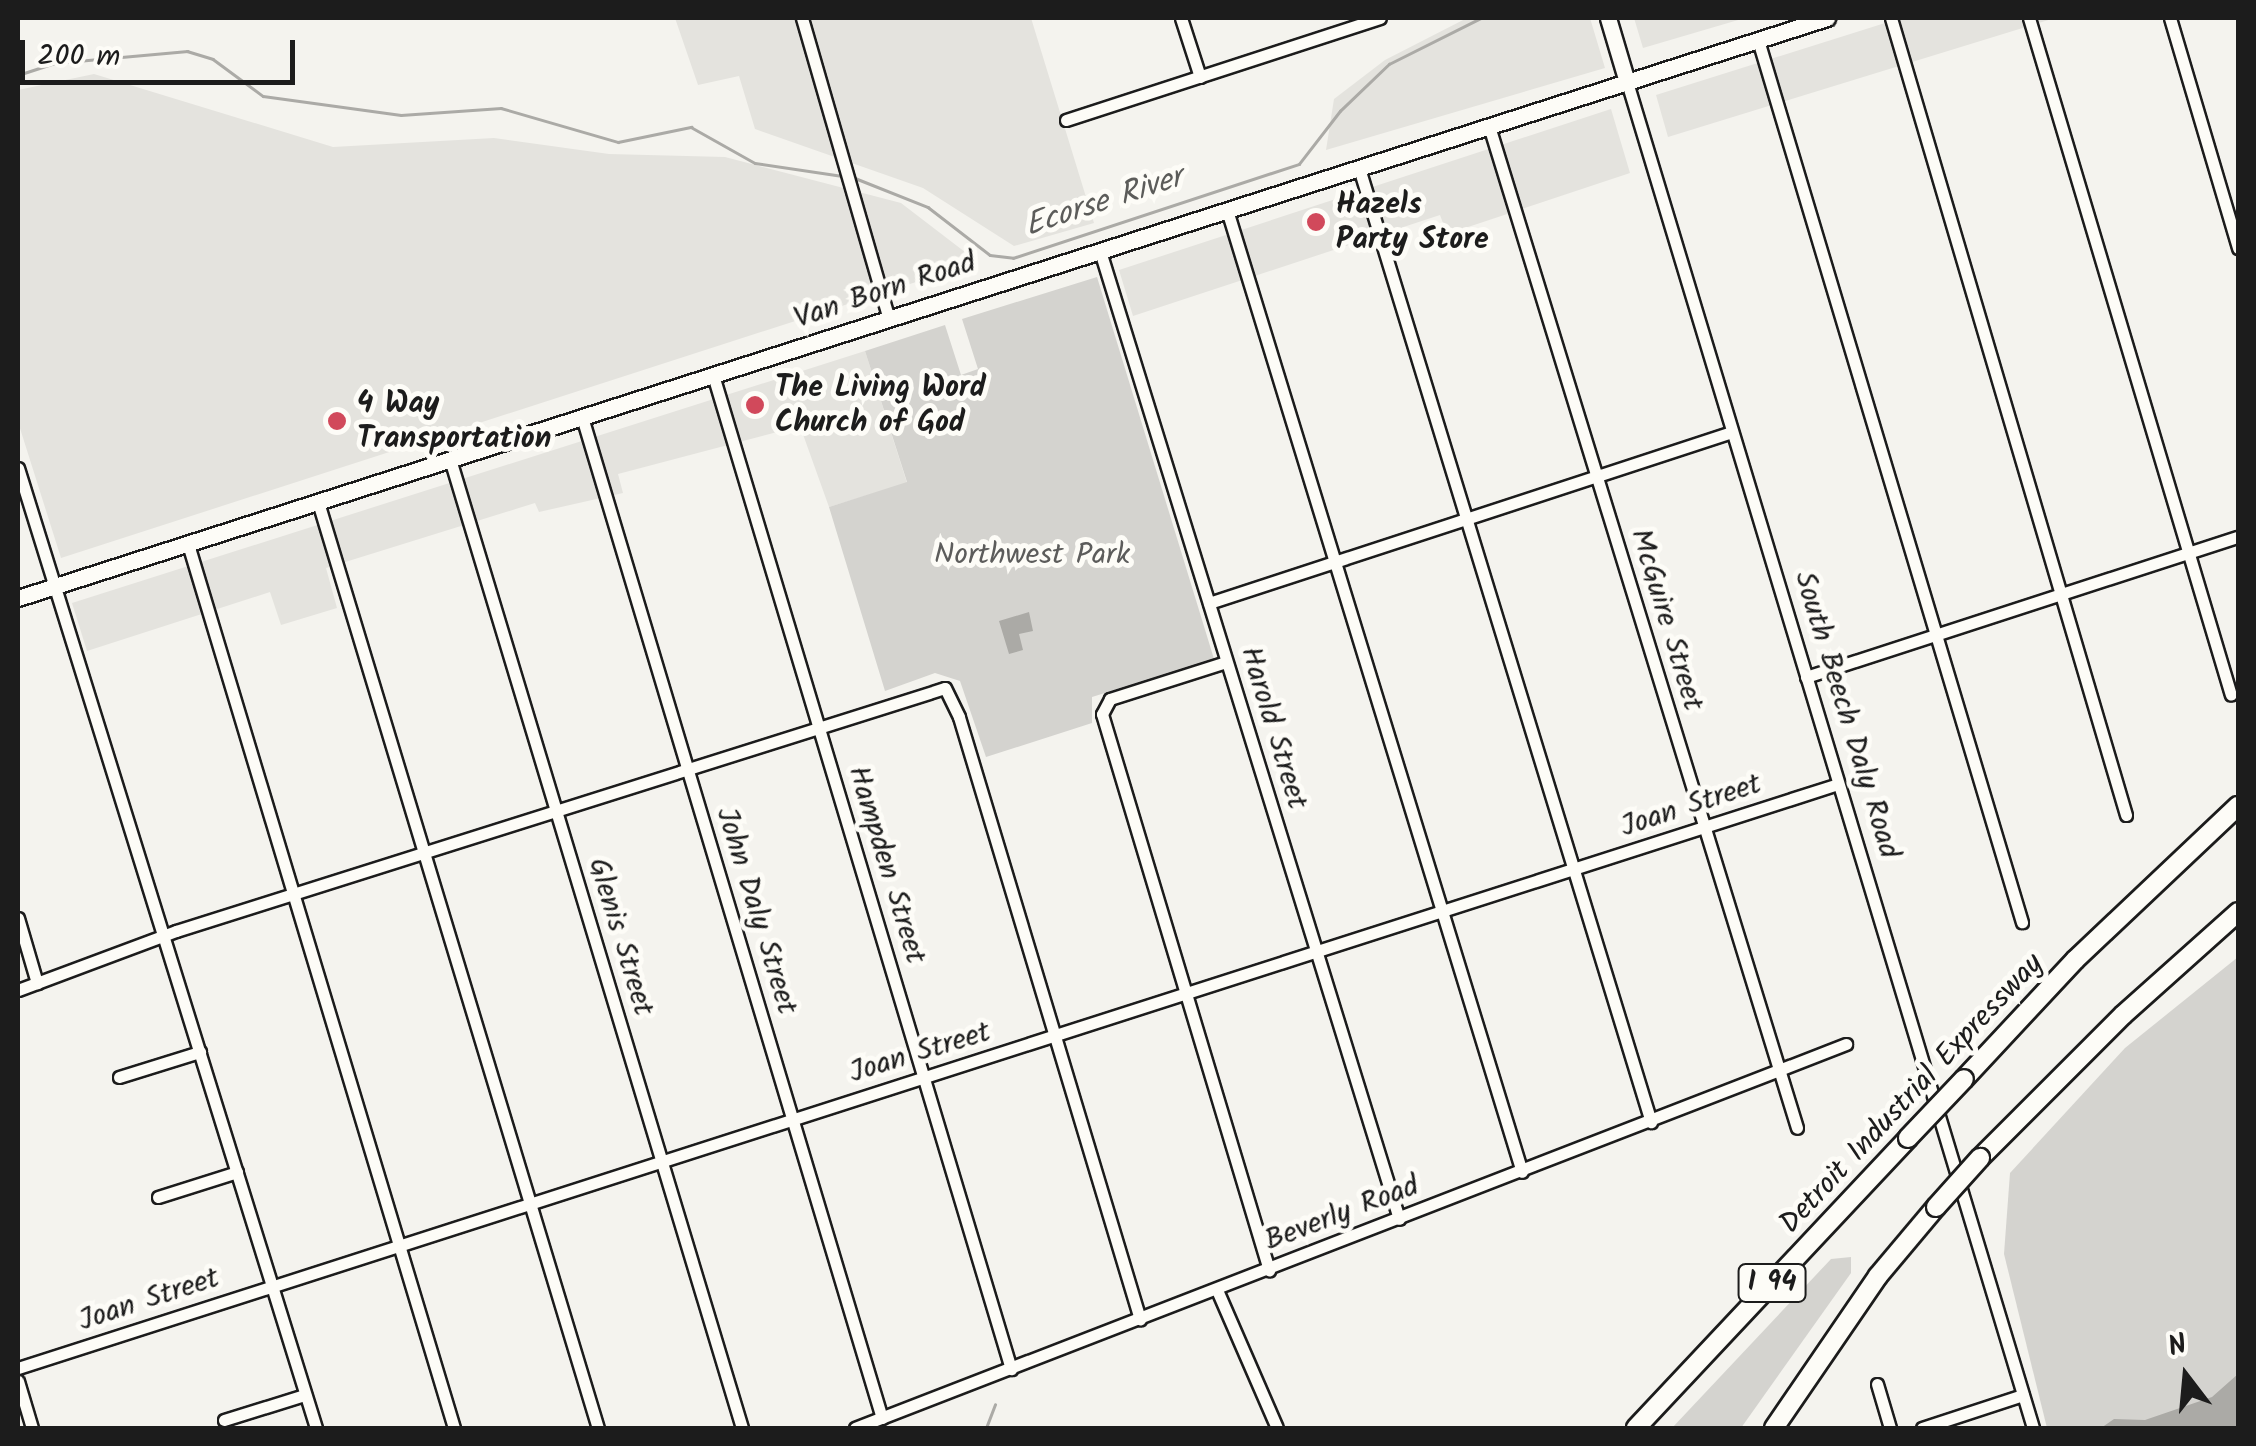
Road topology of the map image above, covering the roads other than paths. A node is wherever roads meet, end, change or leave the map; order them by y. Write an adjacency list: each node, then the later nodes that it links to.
1 (802, 18): 18 (street)
2 (1181, 18): 10 (street)
3 (1380, 18): 10 (street)
4 (1608, 18): 11 (main road, South Beech Daly Road)
5 (1826, 18): 9 (main road, Van Born Road)
6 (1892, 18): 32 (street)
7 (2029, 18): 29 (street)
8 (2170, 18): 16 (street)
9 (1758, 40): 11 (main road, Van Born Road); 35 (street)
10 (1200, 77): 12 (street)
11 (1627, 82): 13 (main road, Van Born Road); 21 (street, South Beech Daly Road)
12 (1066, 120)
13 (1489, 126): 14 (main road, Van Born Road); 24 (street, McGuire Street)
14 (1359, 168): 15 (main road, Van Born Road); 26 (street)
15 (1228, 210): 17 (main road, Van Born Road); 30 (street)
16 (2238, 245)
17 (1100, 251): 18 (main road, Van Born Road); 34 (street, Harold Street)
18 (889, 319): 19 (main road, Van Born Road)
19 (713, 375): 20 (main road, Van Born Road); 39 (street, Hampden Street)
20 (582, 417): 22 (main road, Van Born Road); 40 (street, John Daly Street)
21 (1732, 432): 24 (street); 37 (street, South Beech Daly Road)
22 (450, 460): 25 (main road, Van Born Road); 43 (street, Glenis Street)
23 (18, 468): 31 (street)
24 (1595, 477): 26 (street); 45 (street, McGuire Street)
25 (318, 502): 28 (main road, Van Born Road); 46 (street)
26 (1464, 520): 30 (street); 47 (street)
27 (2238, 537): 29 (street)
28 (188, 544): 31 (main road, Van Born Road); 48 (street)
29 (2190, 553): 32 (street); 38 (street)
30 (1333, 562): 34 (street); 50 (street)
31 (55, 586): 33 (main road, Van Born Road); 53 (street)
32 (2059, 595): 35 (street); 44 (street)
33 (18, 598)
34 (1208, 604): 36 (street, Harold Street)
35 (1936, 635): 37 (street); 52 (street)
36 (1226, 662): 54 (street, Harold Street); 57 (street)
37 (1806, 677): 41 (street, South Beech Daly Road)
38 (2232, 695)
39 (818, 726): 40 (street); 58 (street); 63 (street, Hampden Street)
40 (687, 768): 43 (street); 64 (street, John Daly Street)
41 (1838, 784): 45 (street, Joan Street); 83 (street, South Beech Daly Road)
42 (2238, 806): 93 (highway, Detroit Industrial Expressway / I 94, bridge)
43 (556, 810): 46 (street); 67 (street, Glenis Street)
44 (2126, 815)
45 (1704, 828): 47 (street, Joan Street); 61 (street, McGuire Street)
46 (424, 852): 48 (street); 71 (street)
47 (1574, 870): 50 (street, Joan Street); 65 (street)
48 (293, 894): 53 (street); 73 (street)
49 (2238, 912): 94 (highway, I 94, bridge)
50 (1443, 913): 54 (street, Joan Street); 69 (street)
51 (18, 918): 55 (street)
52 (2022, 922)
53 (164, 935): 55 (street); 60 (street)
54 (1316, 954): 57 (street, Joan Street); 72 (street, Harold Street)
55 (37, 982): 56 (street)
56 (18, 990)
57 (1187, 995): 58 (street, Joan Street); 74 (street)
58 (1055, 1037): 63 (street, Joan Street); 77 (street)
59 (1846, 1044): 61 (street, Beverly Road)
60 (200, 1052): 62 (street); 68 (street)
61 (1780, 1072): 65 (street, Beverly Road); 66 (street, McGuire Street)
62 (119, 1077)
63 (924, 1078): 64 (street, Joan Street); 79 (street, Hampden Street)
64 (792, 1120): 67 (street, Joan Street); 84 (street, John Daly Street)
65 (1651, 1122): 69 (street, Beverly Road)
66 (1797, 1128)
67 (661, 1162): 71 (street, Joan Street); 90 (street, Glenis Street)
68 (237, 1172): 70 (street); 75 (street)
69 (1522, 1172): 72 (street, Beverly Road)
70 (158, 1197)
71 (530, 1204): 73 (street, Joan Street); 89 (street)
72 (1398, 1219): 74 (street, Beverly Road)
73 (399, 1246): 75 (street, Joan Street); 88 (street)
74 (1269, 1270): 76 (street, Beverly Road)
75 (273, 1286): 78 (street, Joan Street); 82 (street)
76 (1217, 1290): 77 (street, Beverly Road); 92 (street)
77 (1140, 1319): 79 (street, Beverly Road)
78 (18, 1368)
79 (1010, 1369): 84 (street, Beverly Road)
80 (18, 1381): 86 (street)
81 (1876, 1384): 95 (street)
82 (305, 1395): 85 (street); 87 (street)
83 (2024, 1395): 96 (street); 97 (street, South Beech Daly Road)
84 (882, 1418): 91 (street, Beverly Road)
85 (224, 1420)
86 (32, 1428)
87 (316, 1428)
88 (454, 1428)
89 (598, 1428)
90 (742, 1428)
91 (855, 1428)
92 (1278, 1428)
93 (1636, 1428)
94 (1774, 1428)
95 (1890, 1428)
96 (1922, 1428)
97 (2033, 1428)

